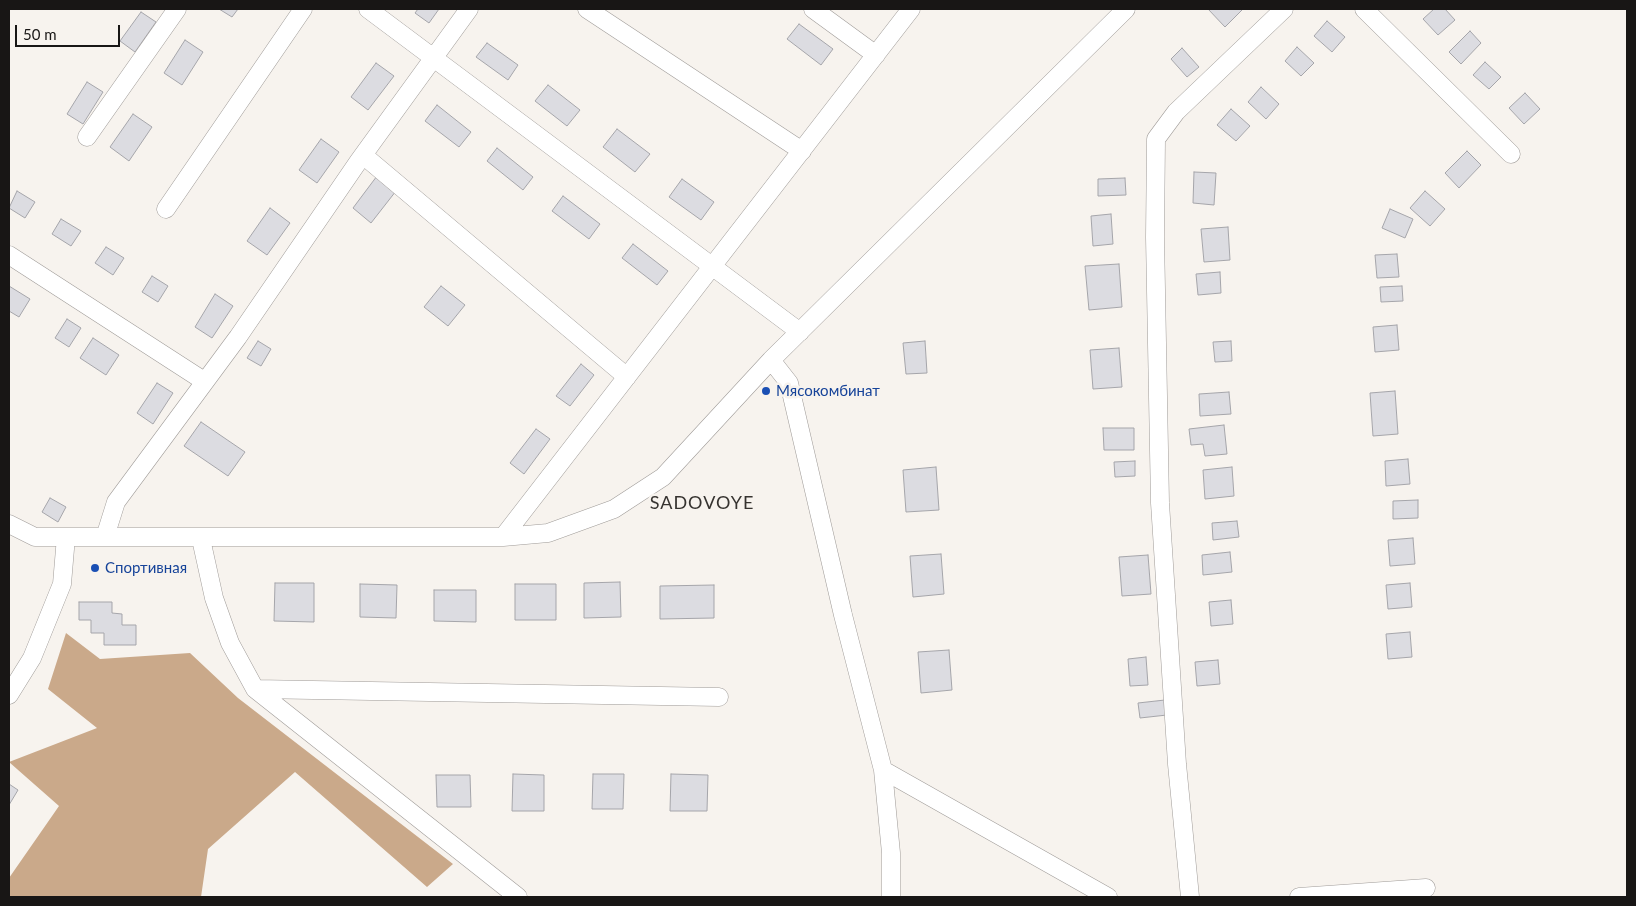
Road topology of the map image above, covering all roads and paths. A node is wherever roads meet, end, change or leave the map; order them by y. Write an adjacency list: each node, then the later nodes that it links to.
1 (177, 9): 13 (street)
2 (303, 9): 17 (street)
3 (368, 9): 12 (street)
4 (469, 9): 12 (street)
5 (587, 9): 14 (street)
6 (813, 9): 11 (street)
7 (911, 9): 11 (street)
8 (1126, 9): 20 (street)
9 (1284, 9): 37 (street)
10 (1364, 9): 15 (street)
11 (876, 55): 14 (street)
12 (434, 58): 16 (street); 19 (street)
13 (87, 137)
14 (802, 150): 19 (street)
15 (1511, 154)
16 (363, 155): 22 (street); 23 (street)
17 (166, 209)
18 (9, 255): 23 (street)
19 (713, 265): 20 (street); 22 (street)
20 (800, 332): 21 (street)
21 (771, 360): 28 (street); 32 (street)
22 (627, 377): 28 (street)
23 (204, 381): 26 (street)
24 (9, 524): 25 (street)
25 (66, 537): 26 (street); 30 (street)
26 (105, 537): 27 (street)
27 (200, 538): 28 (street); 29 (street)
28 (503, 538)
29 (255, 689): 31 (street); 34 (street)
30 (9, 694)
31 (719, 696)
32 (883, 770): 35 (street); 36 (street)
33 (1426, 888): 38 (street)
34 (518, 897)
35 (890, 897)
36 (1108, 897)
37 (1190, 897)
38 (1299, 897)

